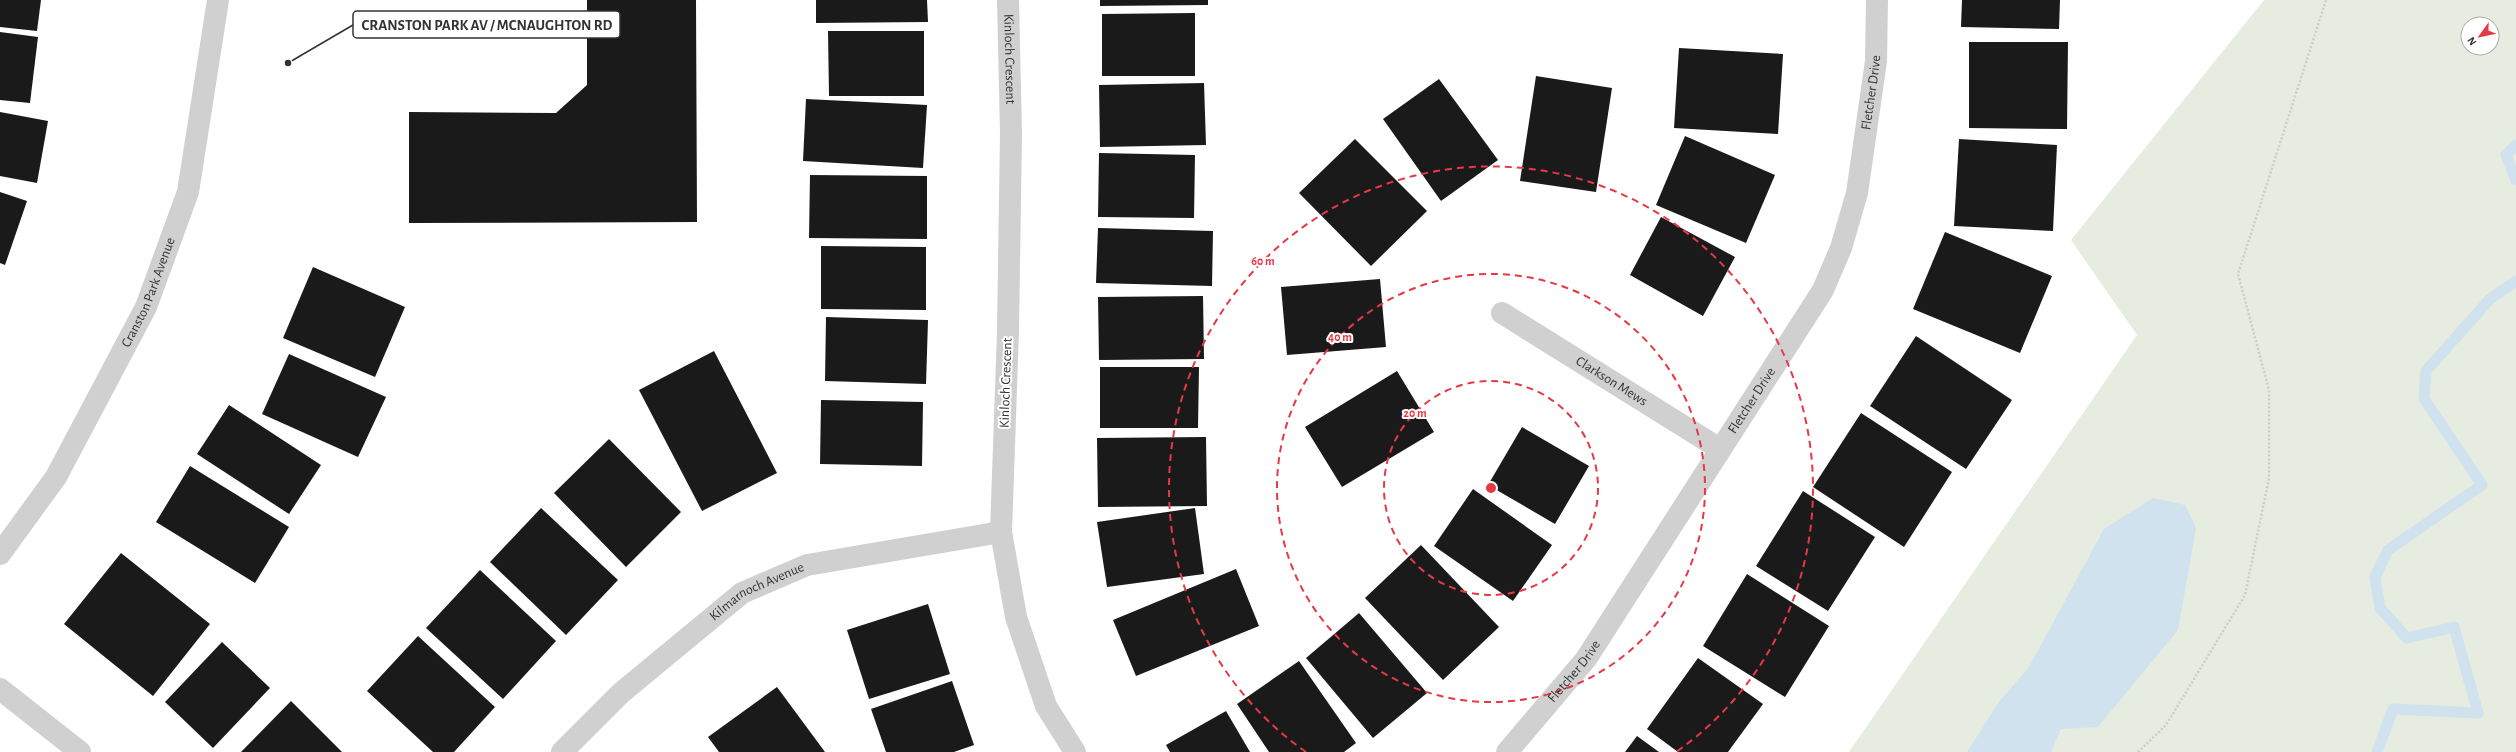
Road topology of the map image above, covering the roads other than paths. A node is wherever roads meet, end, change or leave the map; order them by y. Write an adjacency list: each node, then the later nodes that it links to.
1 (218, 0): 7 (street, Cranston Park Avenue)
2 (1008, 0): 6 (street, Kinloch Crescent)
3 (1877, 0): 5 (street, Fletcher Drive)
4 (1502, 314): 5 (street, Clarkson Mews)
5 (1720, 449): 12 (street, Fletcher Drive)
6 (1001, 532): 10 (street, Kilmarnoch Avenue); 11 (street, Kinloch Crescent)
7 (0, 554)
8 (0, 689): 9 (street)
9 (80, 752)
10 (562, 752)
11 (1075, 752)
12 (1507, 752)

